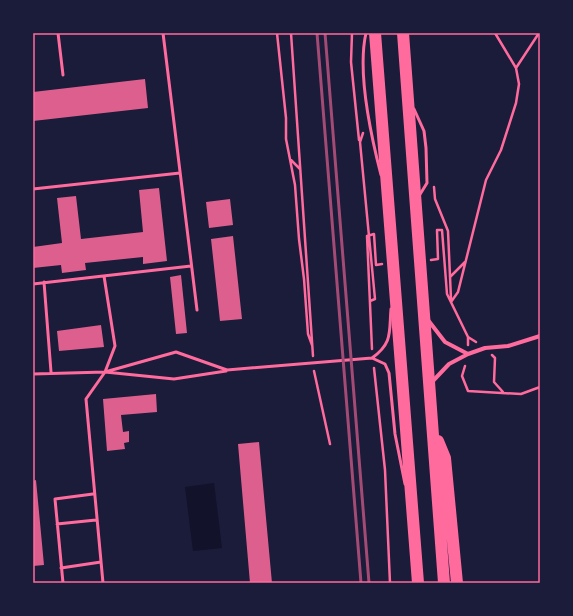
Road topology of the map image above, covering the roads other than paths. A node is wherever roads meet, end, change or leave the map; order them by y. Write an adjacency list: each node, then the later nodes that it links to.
1 (58, 33): 6 (lane)
2 (163, 33): 7 (lane)
3 (366, 33): 9 (lane)
4 (375, 33): 9 (highway)
5 (403, 33): 16 (highway)
6 (63, 75)
7 (180, 173): 8 (lane); 10 (lane)
8 (33, 189)
9 (391, 220): 11 (highway)
10 (192, 266): 12 (lane); 15 (lane)
11 (395, 274): 19 (lane); 31 (highway)
12 (104, 276): 13 (lane); 22 (lane)
13 (44, 282): 14 (lane); 21 (lane)
14 (33, 284)
15 (197, 310)
16 (424, 316): 18 (street); 24 (highway)
17 (540, 336): 18 (street)
18 (468, 354): 24 (street)
19 (372, 358): 20 (lane); 26 (lane)
20 (230, 370): 22 (lane); 22 (lane)
21 (51, 372): 22 (lane); 23 (lane)
22 (105, 372): 27 (lane)
23 (33, 374)
24 (430, 385): 25 (highway)
25 (434, 433): 37 (highway); 38 (highway)
26 (405, 486)
27 (93, 494): 29 (lane); 30 (lane)
28 (406, 494): 31 (lane)
29 (96, 520): 30 (lane); 32 (lane)
30 (57, 524): 33 (lane)
31 (414, 531): 36 (highway)
32 (100, 562): 33 (lane); 35 (lane)
33 (61, 568): 34 (lane)
34 (63, 583)
35 (103, 583)
36 (418, 583)
37 (444, 583)
38 (457, 583)

